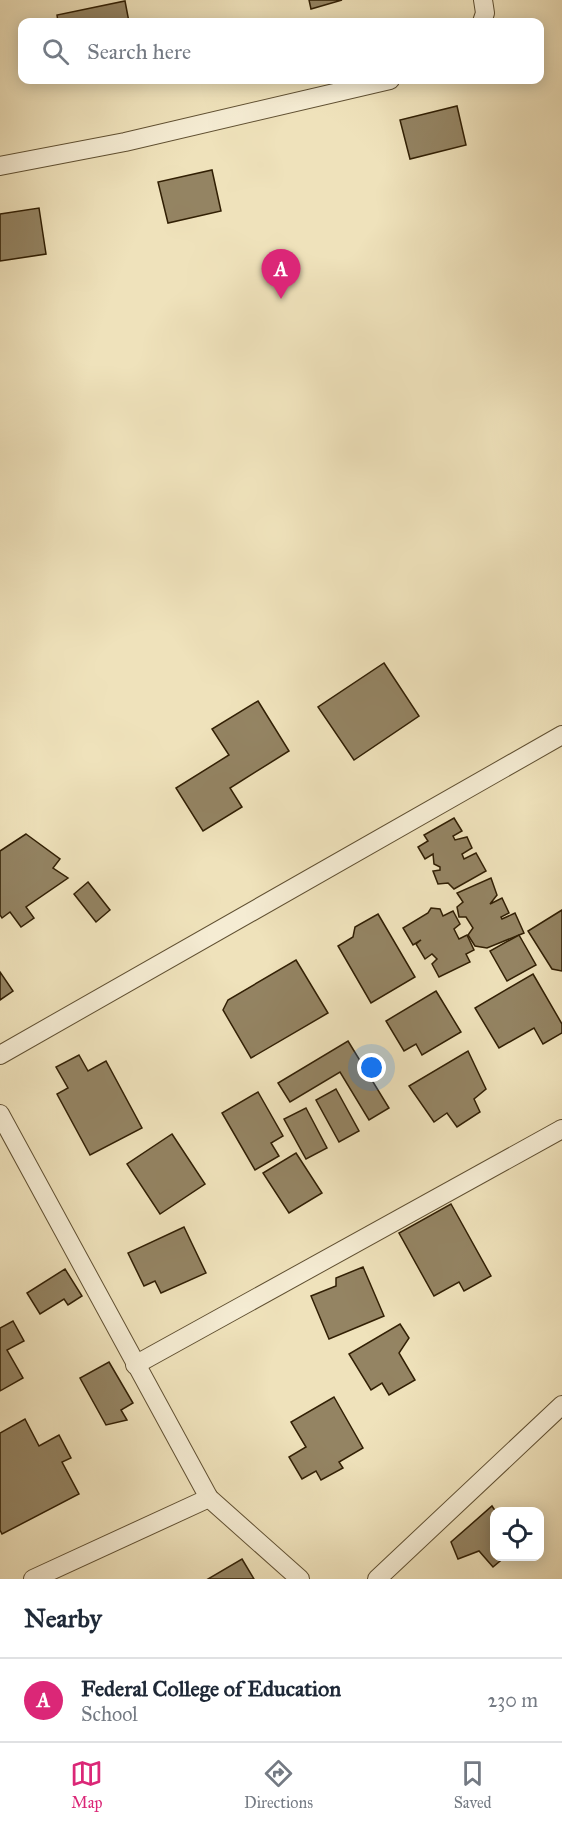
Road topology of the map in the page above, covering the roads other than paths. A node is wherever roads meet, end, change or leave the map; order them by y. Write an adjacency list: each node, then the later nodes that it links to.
1 (483, 0): 2 (street)
2 (483, 18)
3 (373, 84): 4 (street)
4 (0, 166)
5 (562, 735): 6 (street)
6 (0, 1055)
7 (0, 1114): 9 (street)
8 (562, 1129): 9 (street)
9 (135, 1365): 11 (street)
10 (562, 1405): 14 (street)
11 (209, 1498): 12 (street); 13 (street)
12 (33, 1579)
13 (300, 1579)
14 (377, 1579)

